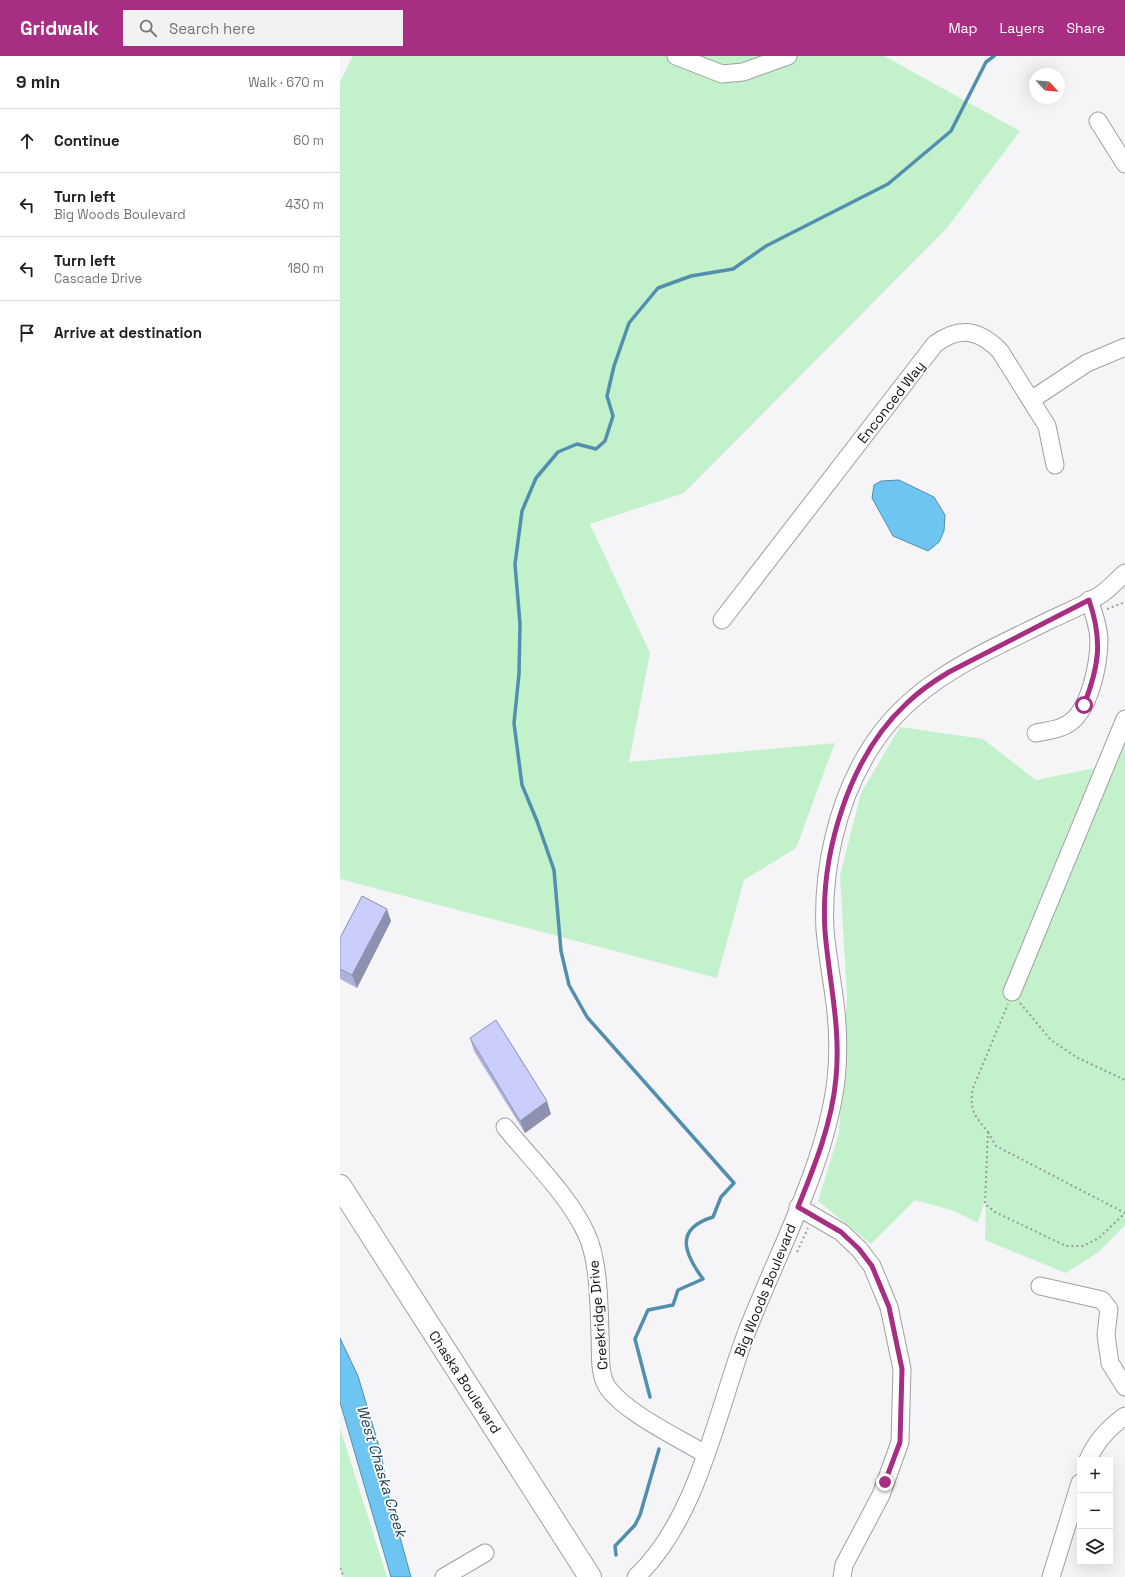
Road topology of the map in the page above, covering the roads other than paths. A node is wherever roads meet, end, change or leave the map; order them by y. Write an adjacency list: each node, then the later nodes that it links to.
1 (676, 56): 2 (street)
2 (788, 56)
3 (1098, 122): 4 (street)
4 (1125, 164)
5 (1125, 347): 6 (street)
6 (1031, 400): 7 (street, Enconced Way); 11 (street, Enconced Way)
7 (1055, 465)
8 (1125, 573): 10 (street, Big Woods Boulevard)
9 (1125, 588): 10 (street, Big Woods Boulevard)
10 (1096, 597): 13 (street); 17 (street, Big Woods Boulevard)
11 (722, 620)
12 (1125, 719): 14 (street)
13 (1036, 733)
14 (1012, 992)
15 (504, 1127): 21 (street, Creekridge Drive)
16 (340, 1186): 26 (main road, Chaska Boulevard)
17 (798, 1207): 21 (street, Big Woods Boulevard); 28 (street)
18 (1040, 1286): 19 (street)
19 (1125, 1387)
20 (1125, 1416): 22 (street)
21 (705, 1454): 27 (street, Big Woods Boulevard)
22 (1089, 1457)
23 (1077, 1493): 29 (street)
24 (484, 1553): 25 (street)
25 (444, 1577)
26 (590, 1577)
27 (636, 1577)
28 (842, 1577)
29 (1051, 1577)

